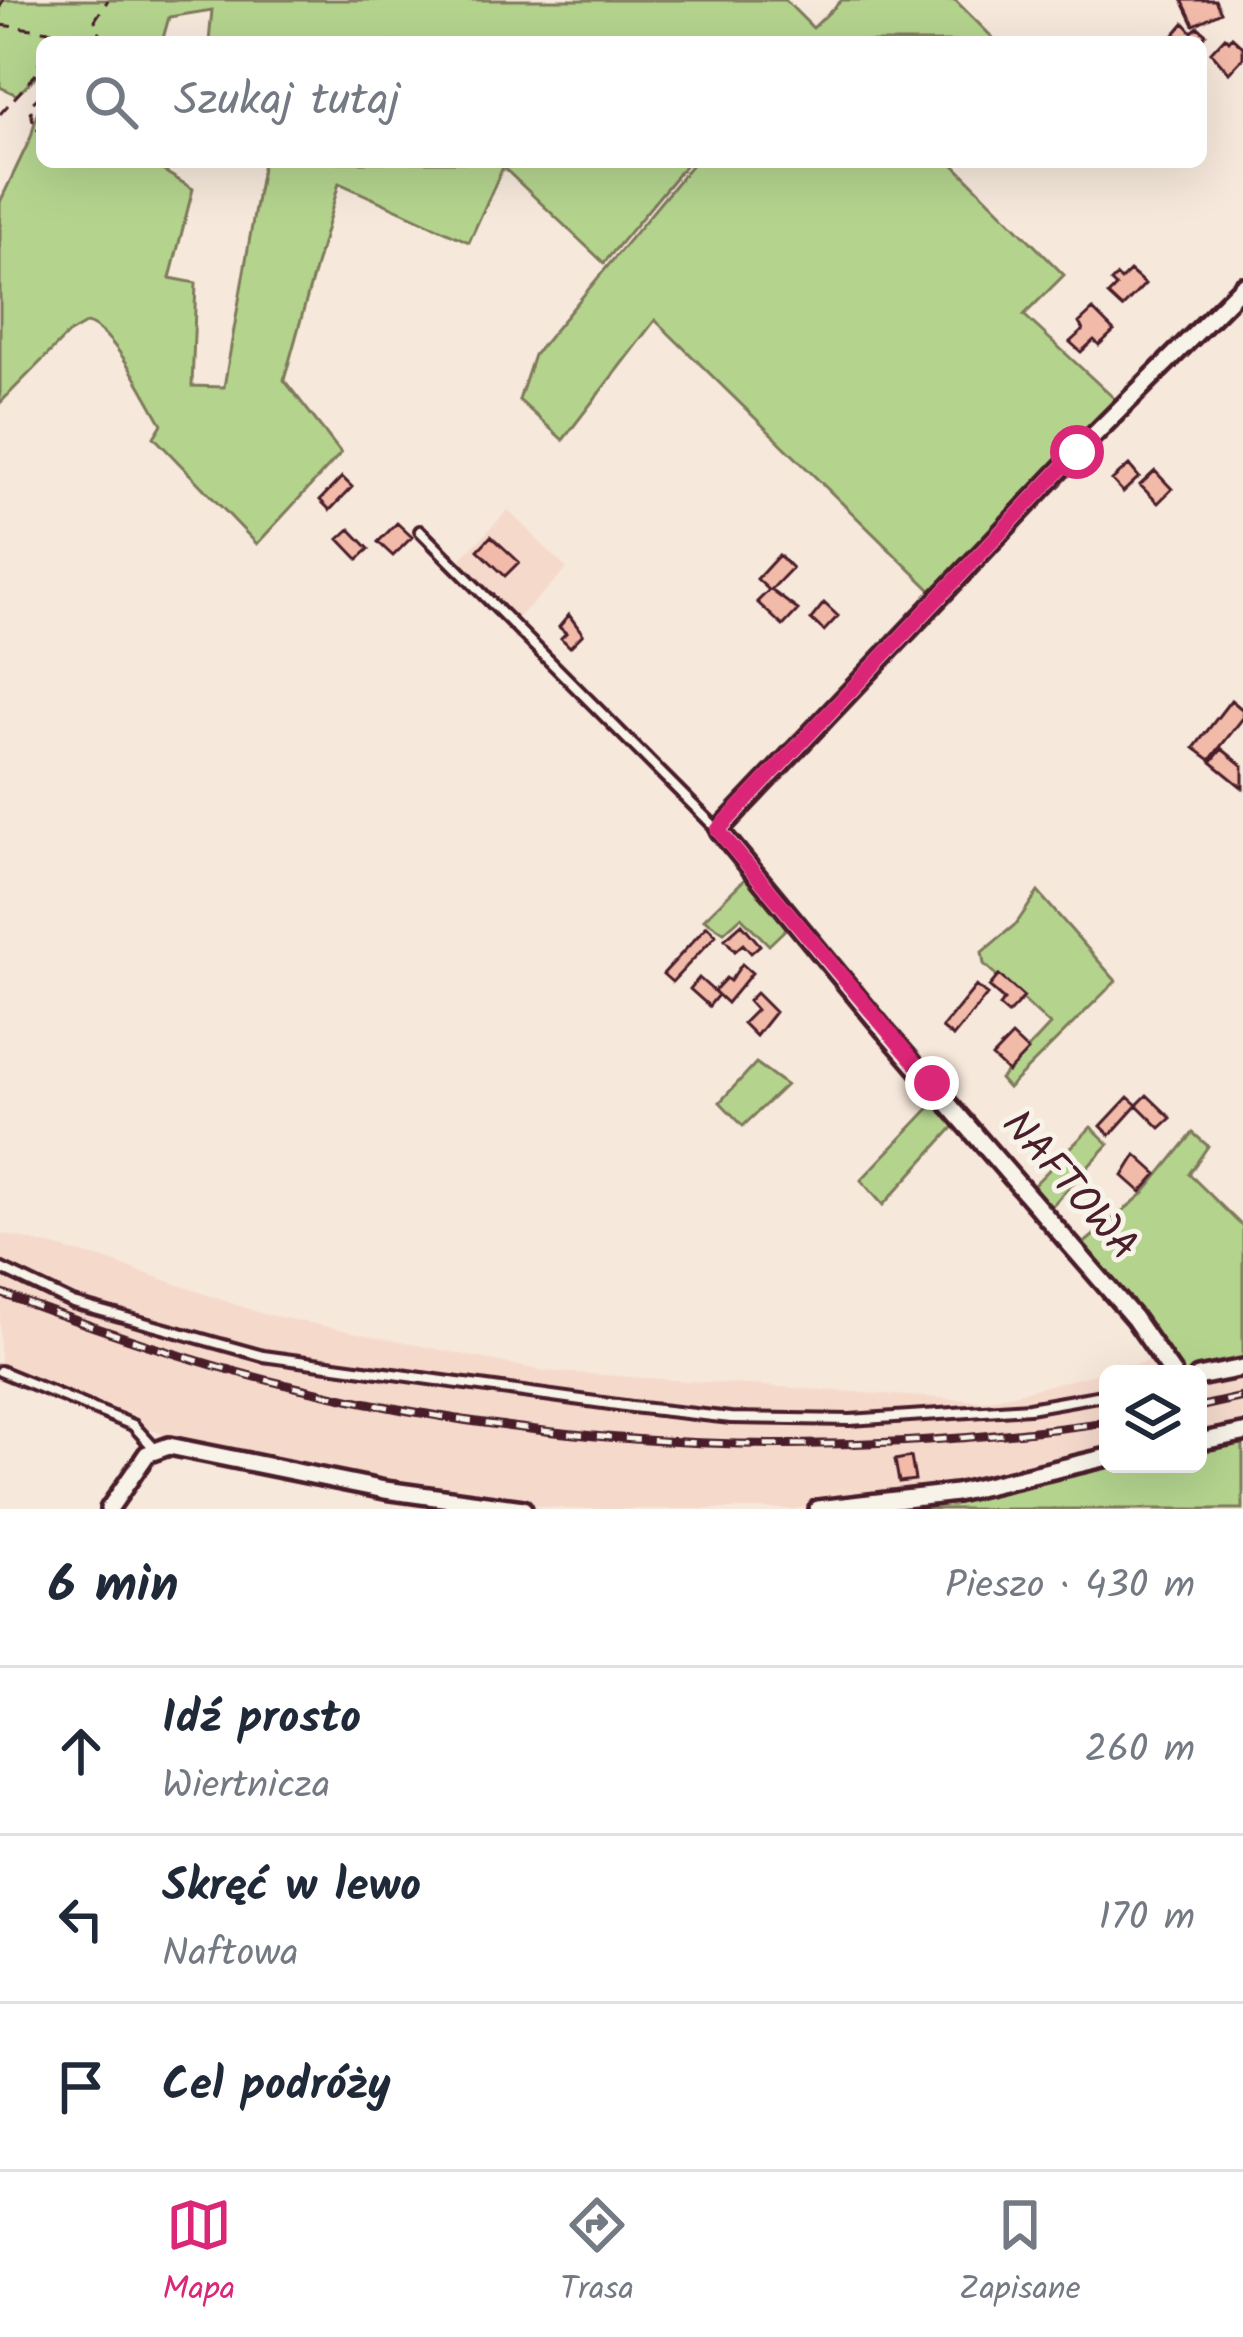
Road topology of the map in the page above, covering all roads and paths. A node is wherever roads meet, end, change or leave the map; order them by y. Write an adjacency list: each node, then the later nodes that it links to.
1 (3, 0): 3 (path)
2 (108, 0): 8 (path)
3 (0, 7)
4 (0, 25): 5 (path)
5 (48, 31): 6 (path); 7 (path)
6 (47, 36)
7 (82, 36)
8 (101, 36)
9 (36, 74): 11 (path)
10 (36, 100): 12 (path)
11 (0, 114)
12 (36, 128)
13 (1243, 286): 15 (street)
14 (420, 531): 15 (lane)
15 (718, 830): 17 (street, NAFTOWA)
16 (0, 1268): 21 (lane)
17 (1166, 1365)
18 (1243, 1368): 20 (street)
19 (0, 1371): 24 (lane)
20 (1207, 1375)
21 (1099, 1396)
22 (1243, 1433): 23 (street)
23 (1207, 1440)
24 (155, 1448): 26 (street); 27 (street)
25 (1099, 1458): 28 (street)
26 (109, 1509)
27 (523, 1509)
28 (818, 1509)

